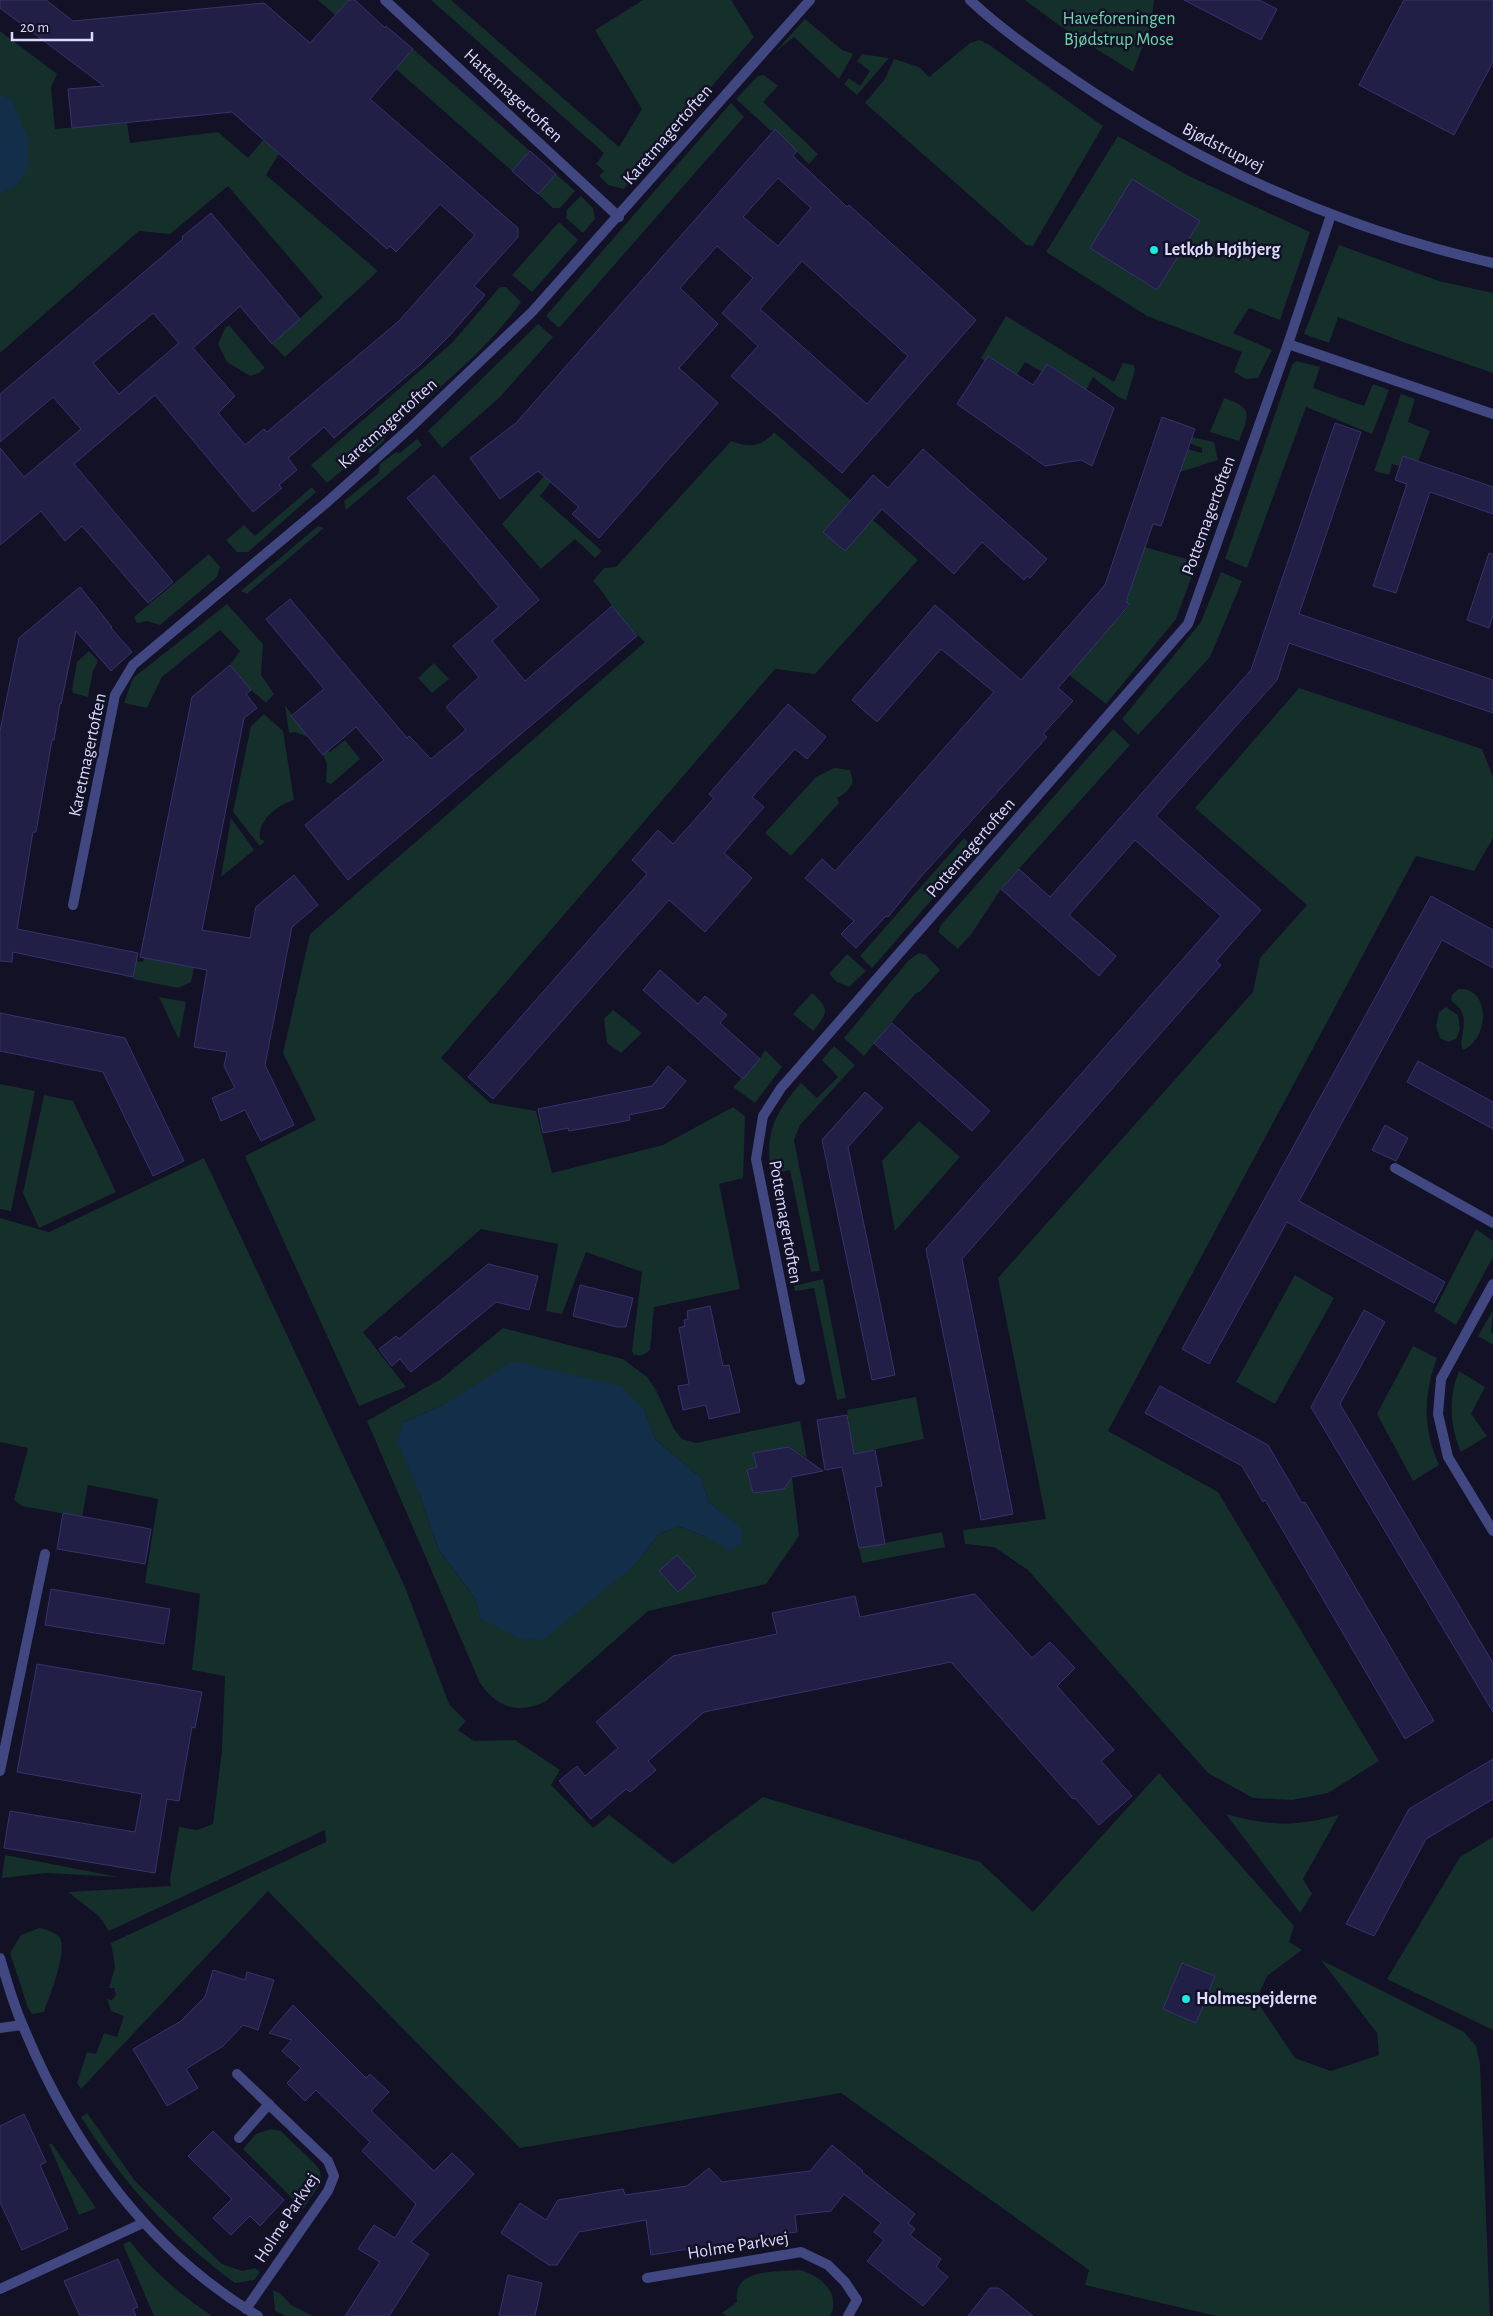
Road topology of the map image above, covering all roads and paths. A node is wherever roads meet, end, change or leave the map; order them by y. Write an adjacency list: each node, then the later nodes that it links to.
1 (386, 0): 5 (street, Hattemagertoften)
2 (810, 0): 5 (street, Karetmagertoften)
3 (970, 0): 4 (street, Bjødstrupvej)
4 (1331, 214): 6 (street, Bjødstrupvej); 7 (street, Pottemagertoften)
5 (619, 216): 9 (street, Karetmagertoften)
6 (1493, 263)
7 (1288, 344): 8 (street); 13 (street, Pottemagertoften)
8 (1493, 414)
9 (73, 905)
10 (1394, 1168): 11 (street)
11 (1493, 1223)
12 (1493, 1284): 14 (street)
13 (800, 1380)
14 (1493, 1531)
15 (45, 1554): 16 (street)
16 (0, 1772)
17 (0, 1958): 18 (street)
18 (22, 2025): 19 (street); 23 (street)
19 (0, 2028)
20 (237, 2074): 21 (street, Holme Parkvej)
21 (268, 2104): 22 (street); 26 (street, Holme Parkvej)
22 (239, 2138)
23 (142, 2223): 25 (street); 26 (street)
24 (647, 2278): 28 (street, Holme Parkvej)
25 (0, 2289)
26 (246, 2309): 27 (street)
27 (258, 2316)
28 (848, 2316)

